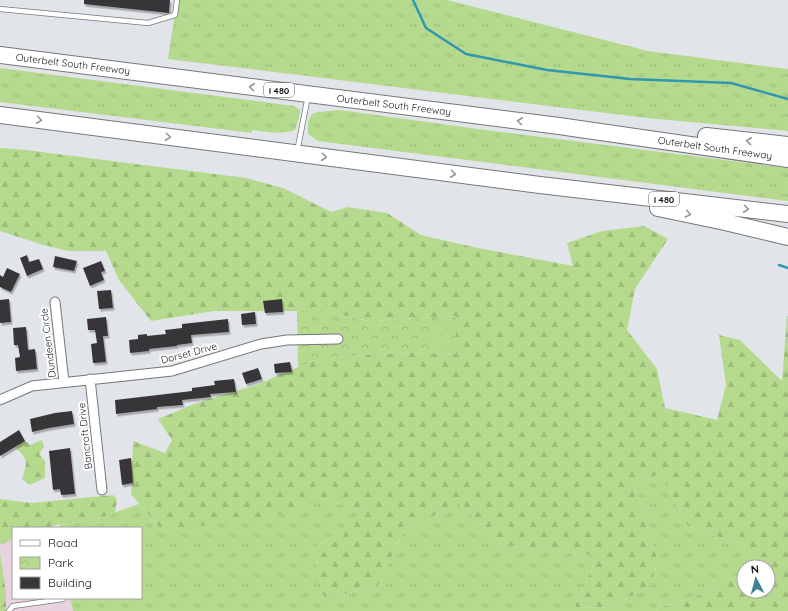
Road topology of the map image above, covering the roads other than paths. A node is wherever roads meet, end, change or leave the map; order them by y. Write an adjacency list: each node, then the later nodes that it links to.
1 (177, 0): 2 (lane)
2 (0, 9)
3 (0, 55): 4 (highway, Outerbelt South Freeway / I 480, one-way to 3)
4 (308, 94): 6 (highway, Outerbelt South Freeway / I 480, one-way to 4); 8 (lane)
5 (0, 115): 8 (highway, I 480, one-way to 8)
6 (559, 126): 7 (highway, one-way to 6); 9 (highway, Outerbelt South Freeway / I 480)
7 (788, 145)
8 (297, 153): 10 (highway, I 480, one-way to 10)
9 (788, 158)
10 (540, 185): 11 (highway, I 480, one-way to 11); 12 (highway, one-way to 12)
11 (788, 214)
12 (788, 237)
13 (54, 302): 16 (street, Dundeen Circle)
14 (338, 339): 15 (street, Dorset Drive)
15 (90, 379): 16 (street, Dorset Drive); 18 (street, Bancroft Drive)
16 (64, 382): 17 (street, Dorset Drive)
17 (0, 400)
18 (102, 490)
19 (64, 599): 20 (lane)
20 (9, 611)

